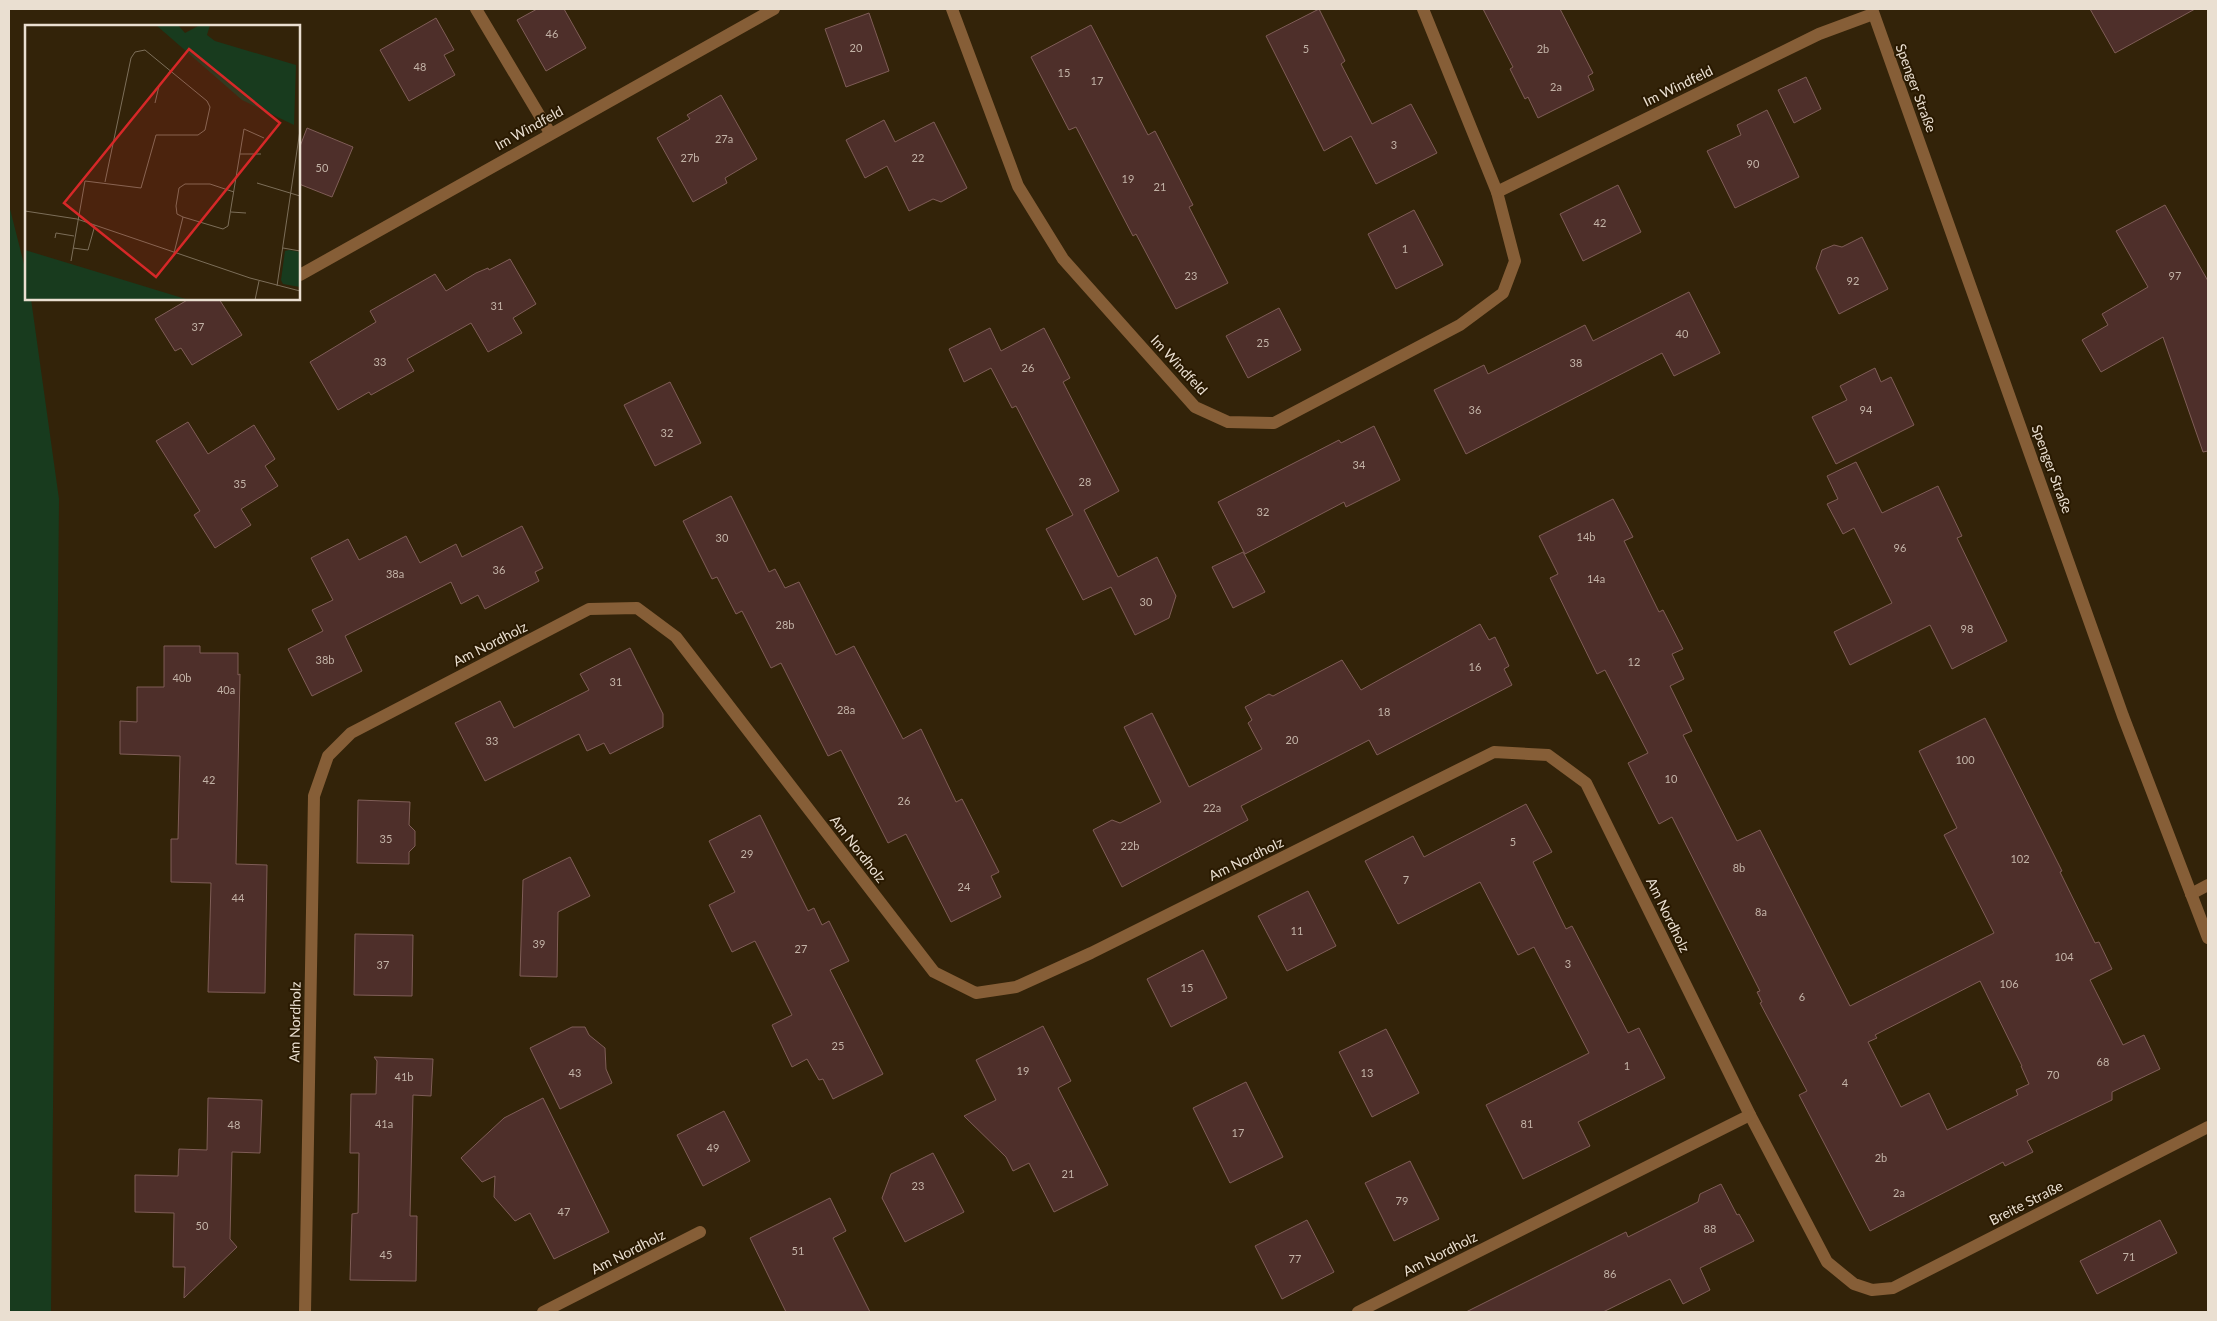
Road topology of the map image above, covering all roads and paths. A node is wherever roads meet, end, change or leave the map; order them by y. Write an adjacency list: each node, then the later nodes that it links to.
1 (476, 9): 6 (street)
2 (774, 9): 6 (street, Im Windfeld)
3 (952, 9): 7 (street, Im Windfeld)
4 (1423, 9): 7 (street, Im Windfeld)
5 (1872, 11): 7 (street, Im Windfeld); 10 (street, Spenger Straße)
6 (550, 133): 8 (street, Im Windfeld)
7 (1498, 192)
8 (300, 273)
9 (2208, 885): 10 (street)
10 (2191, 894): 11 (street, Spenger Straße)
11 (2208, 938)
12 (1750, 1115): 15 (street, Am Nordholz); 16 (street, Am Nordholz); 18 (street, Am Nordholz)
13 (2208, 1127): 15 (street, Breite Straße)
14 (700, 1232): 17 (street, Am Nordholz)
15 (1854, 1284)
16 (305, 1312)
17 (543, 1312)
18 (1358, 1312)

